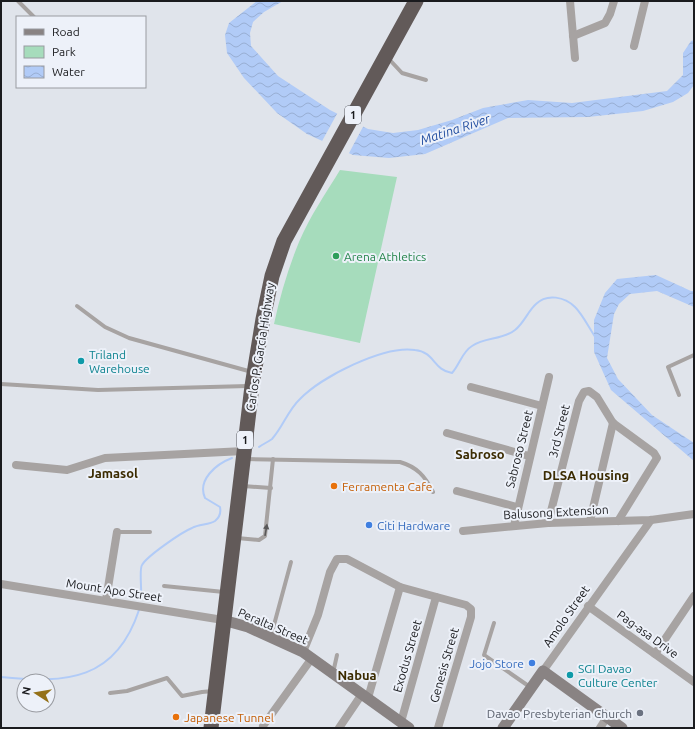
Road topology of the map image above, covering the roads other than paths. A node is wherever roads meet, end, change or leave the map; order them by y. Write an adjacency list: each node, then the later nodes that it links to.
1 (18, 1): 6 (lane)
2 (416, 1): 10 (highway, Carlos P. Garcia Highway / 1)
3 (570, 1): 7 (street)
4 (614, 1): 7 (street)
5 (645, 1): 8 (street)
6 (33, 16)
7 (573, 36): 9 (street)
8 (634, 46)
9 (575, 58)
10 (383, 60): 11 (lane); 15 (highway, Carlos P. Garcia Highway / 1)
11 (426, 80)
12 (77, 306): 15 (lane)
13 (694, 355): 18 (lane)
14 (549, 377): 19 (street, Sabroso Street)
15 (253, 380): 16 (lane); 22 (highway, Carlos P. Garcia Highway / 1)
16 (1, 384)
17 (471, 387): 19 (street)
18 (679, 395)
19 (542, 406): 23 (street, Sabroso Street)
20 (613, 423): 33 (street); 34 (street); 35 (street, 3rd Street)
21 (447, 433): 23 (street)
22 (244, 455): 24 (lane); 25 (street); 26 (highway, Carlos P. Garcia Highway / 1)
23 (529, 456): 30 (street, Sabroso Street)
24 (274, 460): 27 (lane); 29 (lane)
25 (16, 465)
26 (240, 486): 27 (lane); 40 (highway, Carlos P. Garcia Highway / 1)
27 (270, 488): 40 (lane, one-way to 27)
28 (457, 491): 30 (street)
29 (433, 492)
30 (517, 507): 36 (street, Sabroso Street)
31 (694, 514): 32 (street, Balusong Extension)
32 (651, 520): 33 (street, Balusong Extension); 49 (street, Amolo Street)
33 (618, 521): 34 (street, Balusong Extension)
34 (590, 522): 35 (street, Balusong Extension)
35 (548, 523): 36 (street, Balusong Extension)
36 (514, 526): 39 (street, Balusong Extension)
37 (117, 532): 38 (lane); 48 (street)
38 (150, 532)
39 (463, 532)
40 (234, 537): 45 (highway, Carlos P. Garcia Highway / 1)
41 (291, 562): 52 (lane)
42 (1, 584): 48 (street, Mount Apo Street)
43 (164, 586): 45 (lane)
44 (400, 587): 47 (street); 54 (street); 62 (street)
45 (227, 592): 50 (highway, Carlos P. Garcia Highway / 1)
46 (694, 596): 53 (street)
47 (436, 597): 64 (street, Exodus Street); 68 (street, Genesis Street)
48 (106, 600): 50 (street, Mount Apo Street)
49 (588, 606): 53 (street, Pag-asa Drive); 56 (street, Amolo Street)
50 (223, 620): 52 (street, Peralta Street); 60 (highway, Carlos P. Garcia Highway / 1)
51 (494, 623): 59 (lane)
52 (270, 637): 54 (street, Peralta Street)
53 (655, 654): 58 (street, Pag-asa Drive)
54 (308, 655): 57 (street, Peralta Street); 65 (street)
55 (337, 655): 57 (lane)
56 (543, 671): 59 (street, Amolo Street); 63 (street)
57 (333, 673): 62 (street, Peralta Street)
58 (694, 682)
59 (532, 687): 69 (street, Amolo Street)
60 (215, 691): 61 (lane); 66 (highway, Carlos P. Garcia Highway / 1)
61 (110, 693)
62 (365, 696): 64 (street, Peralta Street); 67 (street)
63 (607, 717): 70 (street); 71 (street)
64 (405, 725)
65 (264, 726)
66 (211, 728)
67 (339, 728)
68 (438, 728)
69 (503, 728)
70 (600, 728)
71 (622, 728)

